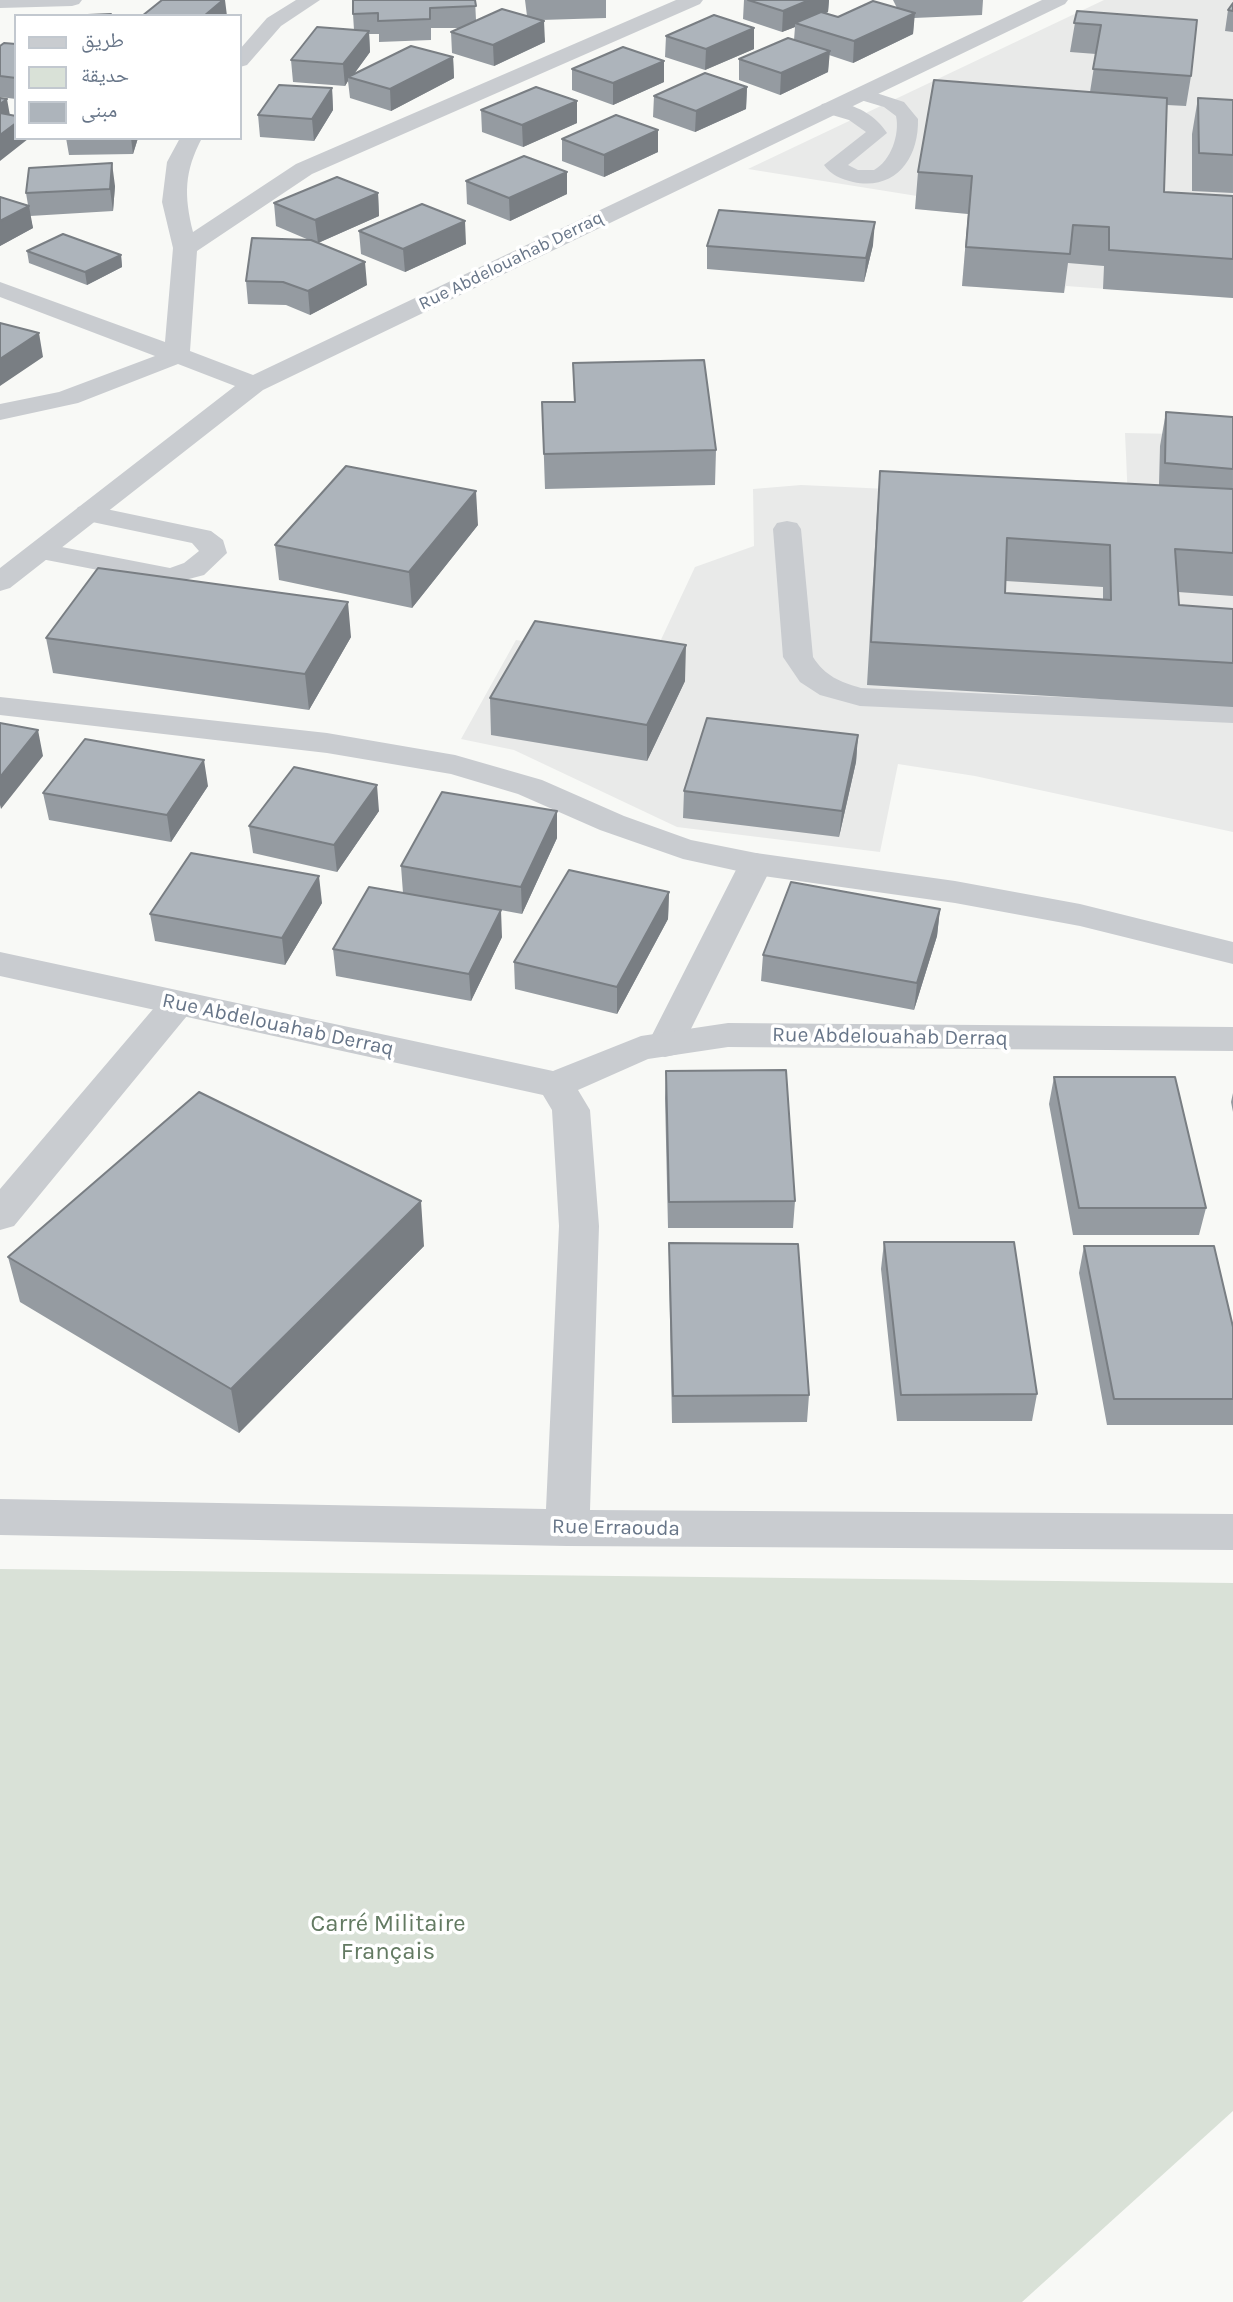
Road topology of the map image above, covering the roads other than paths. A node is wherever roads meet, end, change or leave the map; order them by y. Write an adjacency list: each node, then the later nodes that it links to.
1 (72, 0): 5 (street)
2 (310, 0): 8 (street)
3 (693, 0): 12 (street)
4 (1058, 0): 9 (street, Rue Abdelouahab Derraq)
5 (25, 1): 6 (street); 7 (street)
6 (0, 2)
7 (0, 18)
8 (242, 59)
9 (861, 94): 10 (street, Rue Abdelouahab Derraq); 10 (lane)
10 (829, 108): 15 (street, Rue Abdelouahab Derraq)
11 (190, 140): 12 (street)
12 (184, 248): 14 (street)
13 (0, 289): 14 (street)
14 (177, 355): 15 (street); 16 (street)
15 (254, 384): 17 (street, Rue Abdelouahab Derraq)
16 (0, 412)
17 (87, 513): 19 (street, Rue Abdelouahab Derraq); 19 (lane)
18 (787, 529): 22 (lane)
19 (41, 551): 20 (street, Rue Abdelouahab Derraq)
20 (0, 582)
21 (0, 706): 23 (street)
22 (1233, 714)
23 (756, 864): 24 (street); 28 (street)
24 (1233, 953)
25 (0, 964): 26 (street, Rue Abdelouahab Derraq)
26 (177, 1003): 29 (street, Rue Abdelouahab Derraq); 30 (street)
27 (1233, 1039): 28 (street, Rue Abdelouahab Derraq)
28 (666, 1045): 29 (street, Rue Abdelouahab Derraq)
29 (556, 1085): 32 (street)
30 (0, 1216)
31 (0, 1517): 32 (street, Rue Erraouda)
32 (567, 1528): 33 (street, Rue Erraouda)
33 (1233, 1532)

